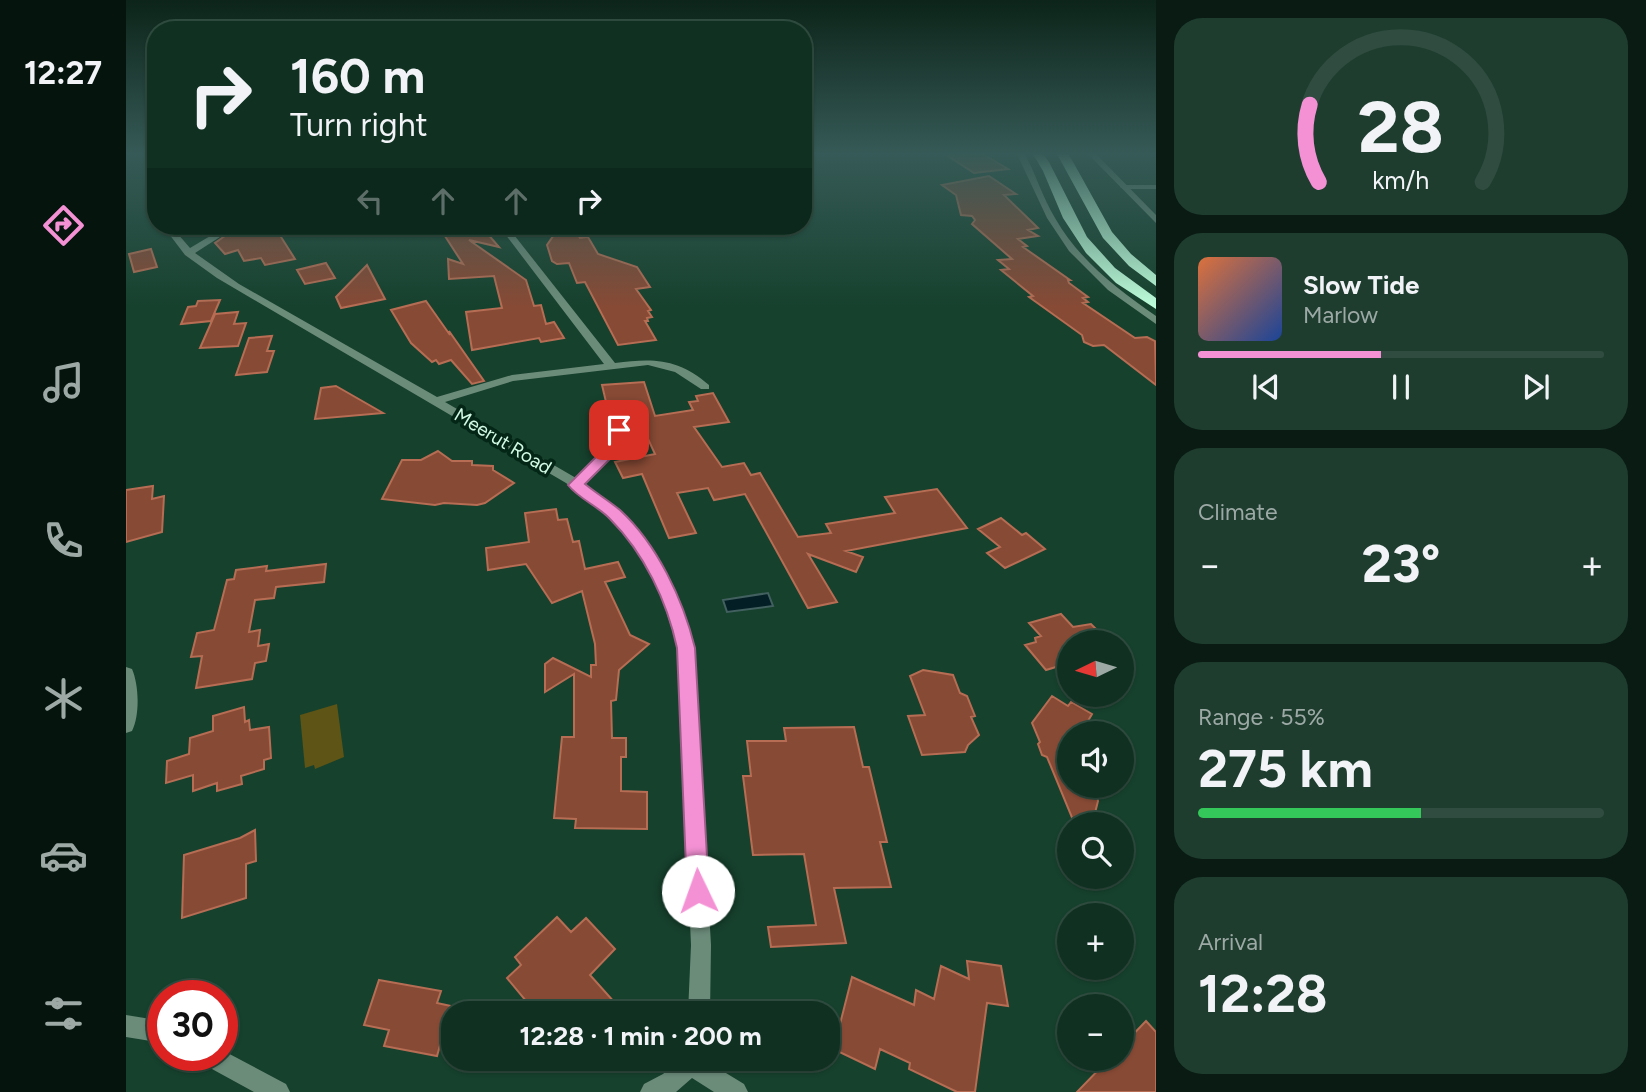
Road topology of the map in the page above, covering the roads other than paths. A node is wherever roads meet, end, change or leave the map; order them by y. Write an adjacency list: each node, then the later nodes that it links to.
1 (1045, 205): 12 (street)
2 (1062, 205): 11 (highway)
3 (1091, 205): 10 (highway)
4 (1141, 205): 5 (street)
5 (1156, 220)
6 (174, 235): 9 (street, Meerut Road)
7 (218, 235): 9 (street)
8 (510, 235): 13 (street)
9 (188, 253): 16 (street, Meerut Road)
10 (1156, 282)
11 (1156, 308)
12 (1156, 321)
13 (610, 364): 14 (street); 15 (street)
14 (479, 387): 16 (street); 17 (street)
15 (705, 387)
16 (436, 401): 17 (street, Meerut Road)
17 (462, 416): 19 (street, Meerut Road)
18 (619, 430): 19 (street)
19 (576, 485): 22 (street, Meerut Road)
20 (126, 674): 21 (street)
21 (126, 726)
22 (699, 1001)
23 (126, 1026): 24 (street)
24 (147, 1029)
25 (238, 1071): 28 (street)
26 (681, 1071): 29 (street)
27 (705, 1071): 30 (street)
28 (278, 1092)
29 (652, 1092)
30 (736, 1092)

